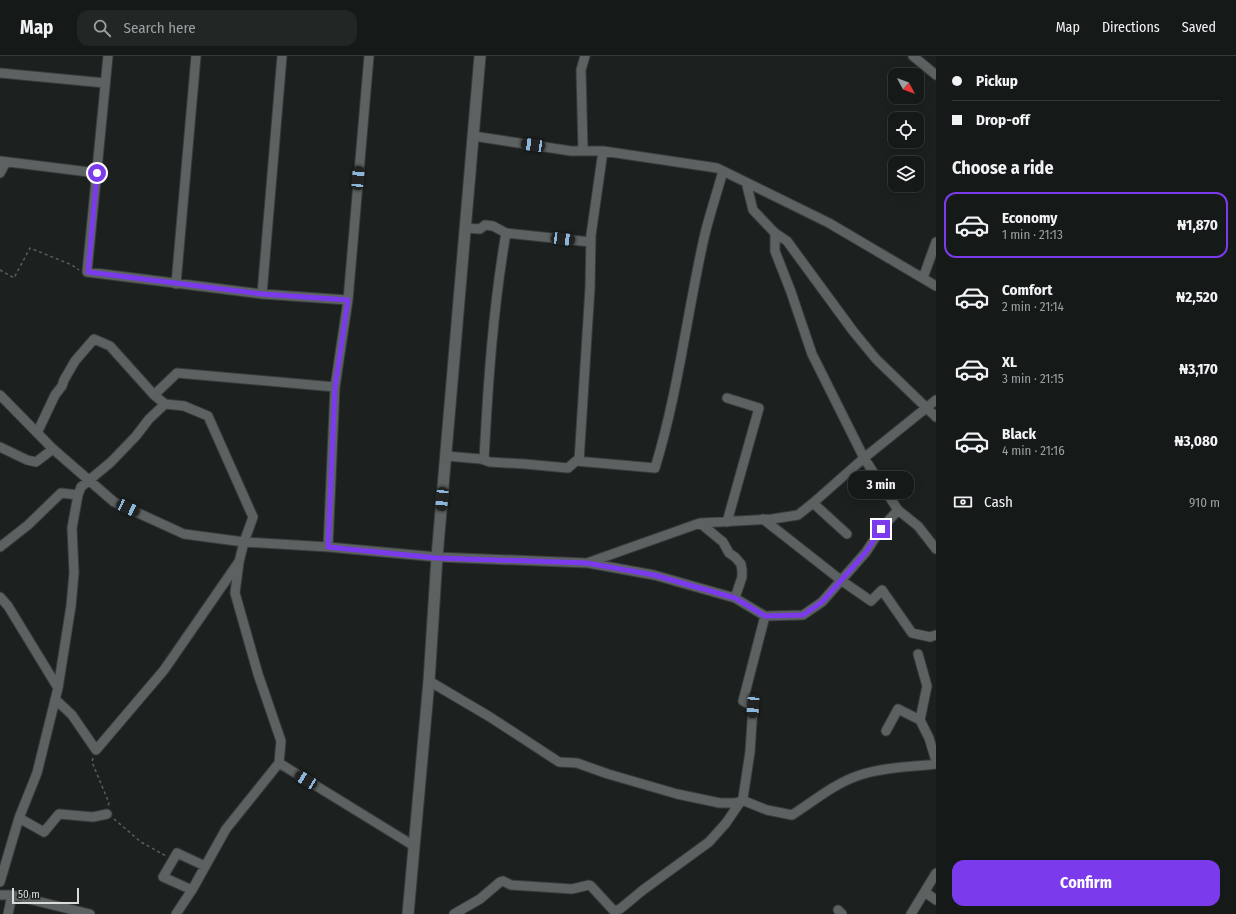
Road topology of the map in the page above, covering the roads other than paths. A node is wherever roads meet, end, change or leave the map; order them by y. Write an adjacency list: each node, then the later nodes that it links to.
1 (108, 56): 10 (street)
2 (196, 56): 25 (street)
3 (282, 56): 27 (street)
4 (369, 56): 28 (street)
5 (480, 56): 11 (street)
6 (585, 56): 12 (street)
7 (913, 56): 9 (street)
8 (0, 74): 10 (street)
9 (936, 76)
10 (105, 83): 17 (street)
11 (473, 136): 12 (street); 19 (street)
12 (583, 150): 13 (street)
13 (603, 151): 15 (street); 22 (street)
14 (3, 162): 16 (street); 17 (street)
15 (723, 171): 18 (street); 43 (street)
16 (0, 173)
17 (97, 173): 25 (street)
18 (746, 182): 21 (street); 24 (street)
19 (466, 228): 20 (street); 40 (street)
20 (506, 233): 22 (street); 42 (street)
21 (775, 233): 35 (street); 41 (street)
22 (591, 242): 43 (street)
23 (936, 242): 24 (street)
24 (923, 278): 26 (street)
25 (176, 284): 27 (street)
26 (936, 286)
27 (262, 294): 28 (street)
28 (348, 300): 29 (street)
29 (335, 387): 31 (street); 54 (street)
30 (0, 395): 37 (street)
31 (154, 395): 34 (street); 37 (street)
32 (728, 398): 49 (street)
33 (936, 400): 35 (street)
34 (164, 404): 44 (street); 52 (street)
35 (926, 409): 36 (street); 41 (street)
36 (936, 417)
37 (37, 433): 39 (street)
38 (0, 447): 39 (street)
39 (53, 449): 44 (street)
40 (446, 456): 42 (street); 56 (street)
41 (864, 458): 46 (street); 47 (street)
42 (484, 460): 43 (street)
43 (580, 461)
44 (88, 480): 45 (street); 52 (street)
45 (78, 494): 53 (street); 66 (street)
46 (813, 503): 48 (street); 51 (street)
47 (898, 510): 55 (street); 59 (street)
48 (763, 519): 49 (street); 59 (street)
49 (727, 522): 50 (street)
50 (700, 523): 58 (street); 61 (street)
51 (847, 534)
52 (244, 542): 54 (street); 57 (street)
53 (0, 547)
54 (328, 547): 56 (street)
55 (936, 549)
56 (437, 558): 58 (street); 65 (street)
57 (239, 562): 67 (street); 71 (street)
58 (587, 563): 61 (street)
59 (842, 581): 62 (street); 63 (street)
60 (0, 597): 66 (street)
61 (735, 598): 62 (street)
62 (765, 616): 73 (street)
63 (936, 635)
64 (918, 654): 68 (street)
65 (429, 681): 73 (street); 76 (street)
66 (58, 688): 67 (street)
67 (55, 699): 75 (street)
68 (920, 720): 69 (street); 70 (street)
69 (886, 732)
70 (936, 760)
71 (279, 764): 76 (street); 77 (street)
72 (936, 764): 73 (street)
73 (741, 801): 89 (street)
74 (108, 814): 75 (street)
75 (19, 818): 79 (street)
76 (414, 846): 88 (street)
77 (205, 866): 80 (street); 80 (street)
78 (936, 873): 81 (street)
79 (0, 882)
80 (192, 890): 87 (street)
81 (925, 892): 84 (street); 90 (street)
82 (0, 895): 83 (street)
83 (12, 895): 85 (street); 86 (street)
84 (936, 900)
85 (8, 914)
86 (90, 914)
87 (176, 914)
88 (410, 914)
89 (454, 914)
90 (911, 914)

